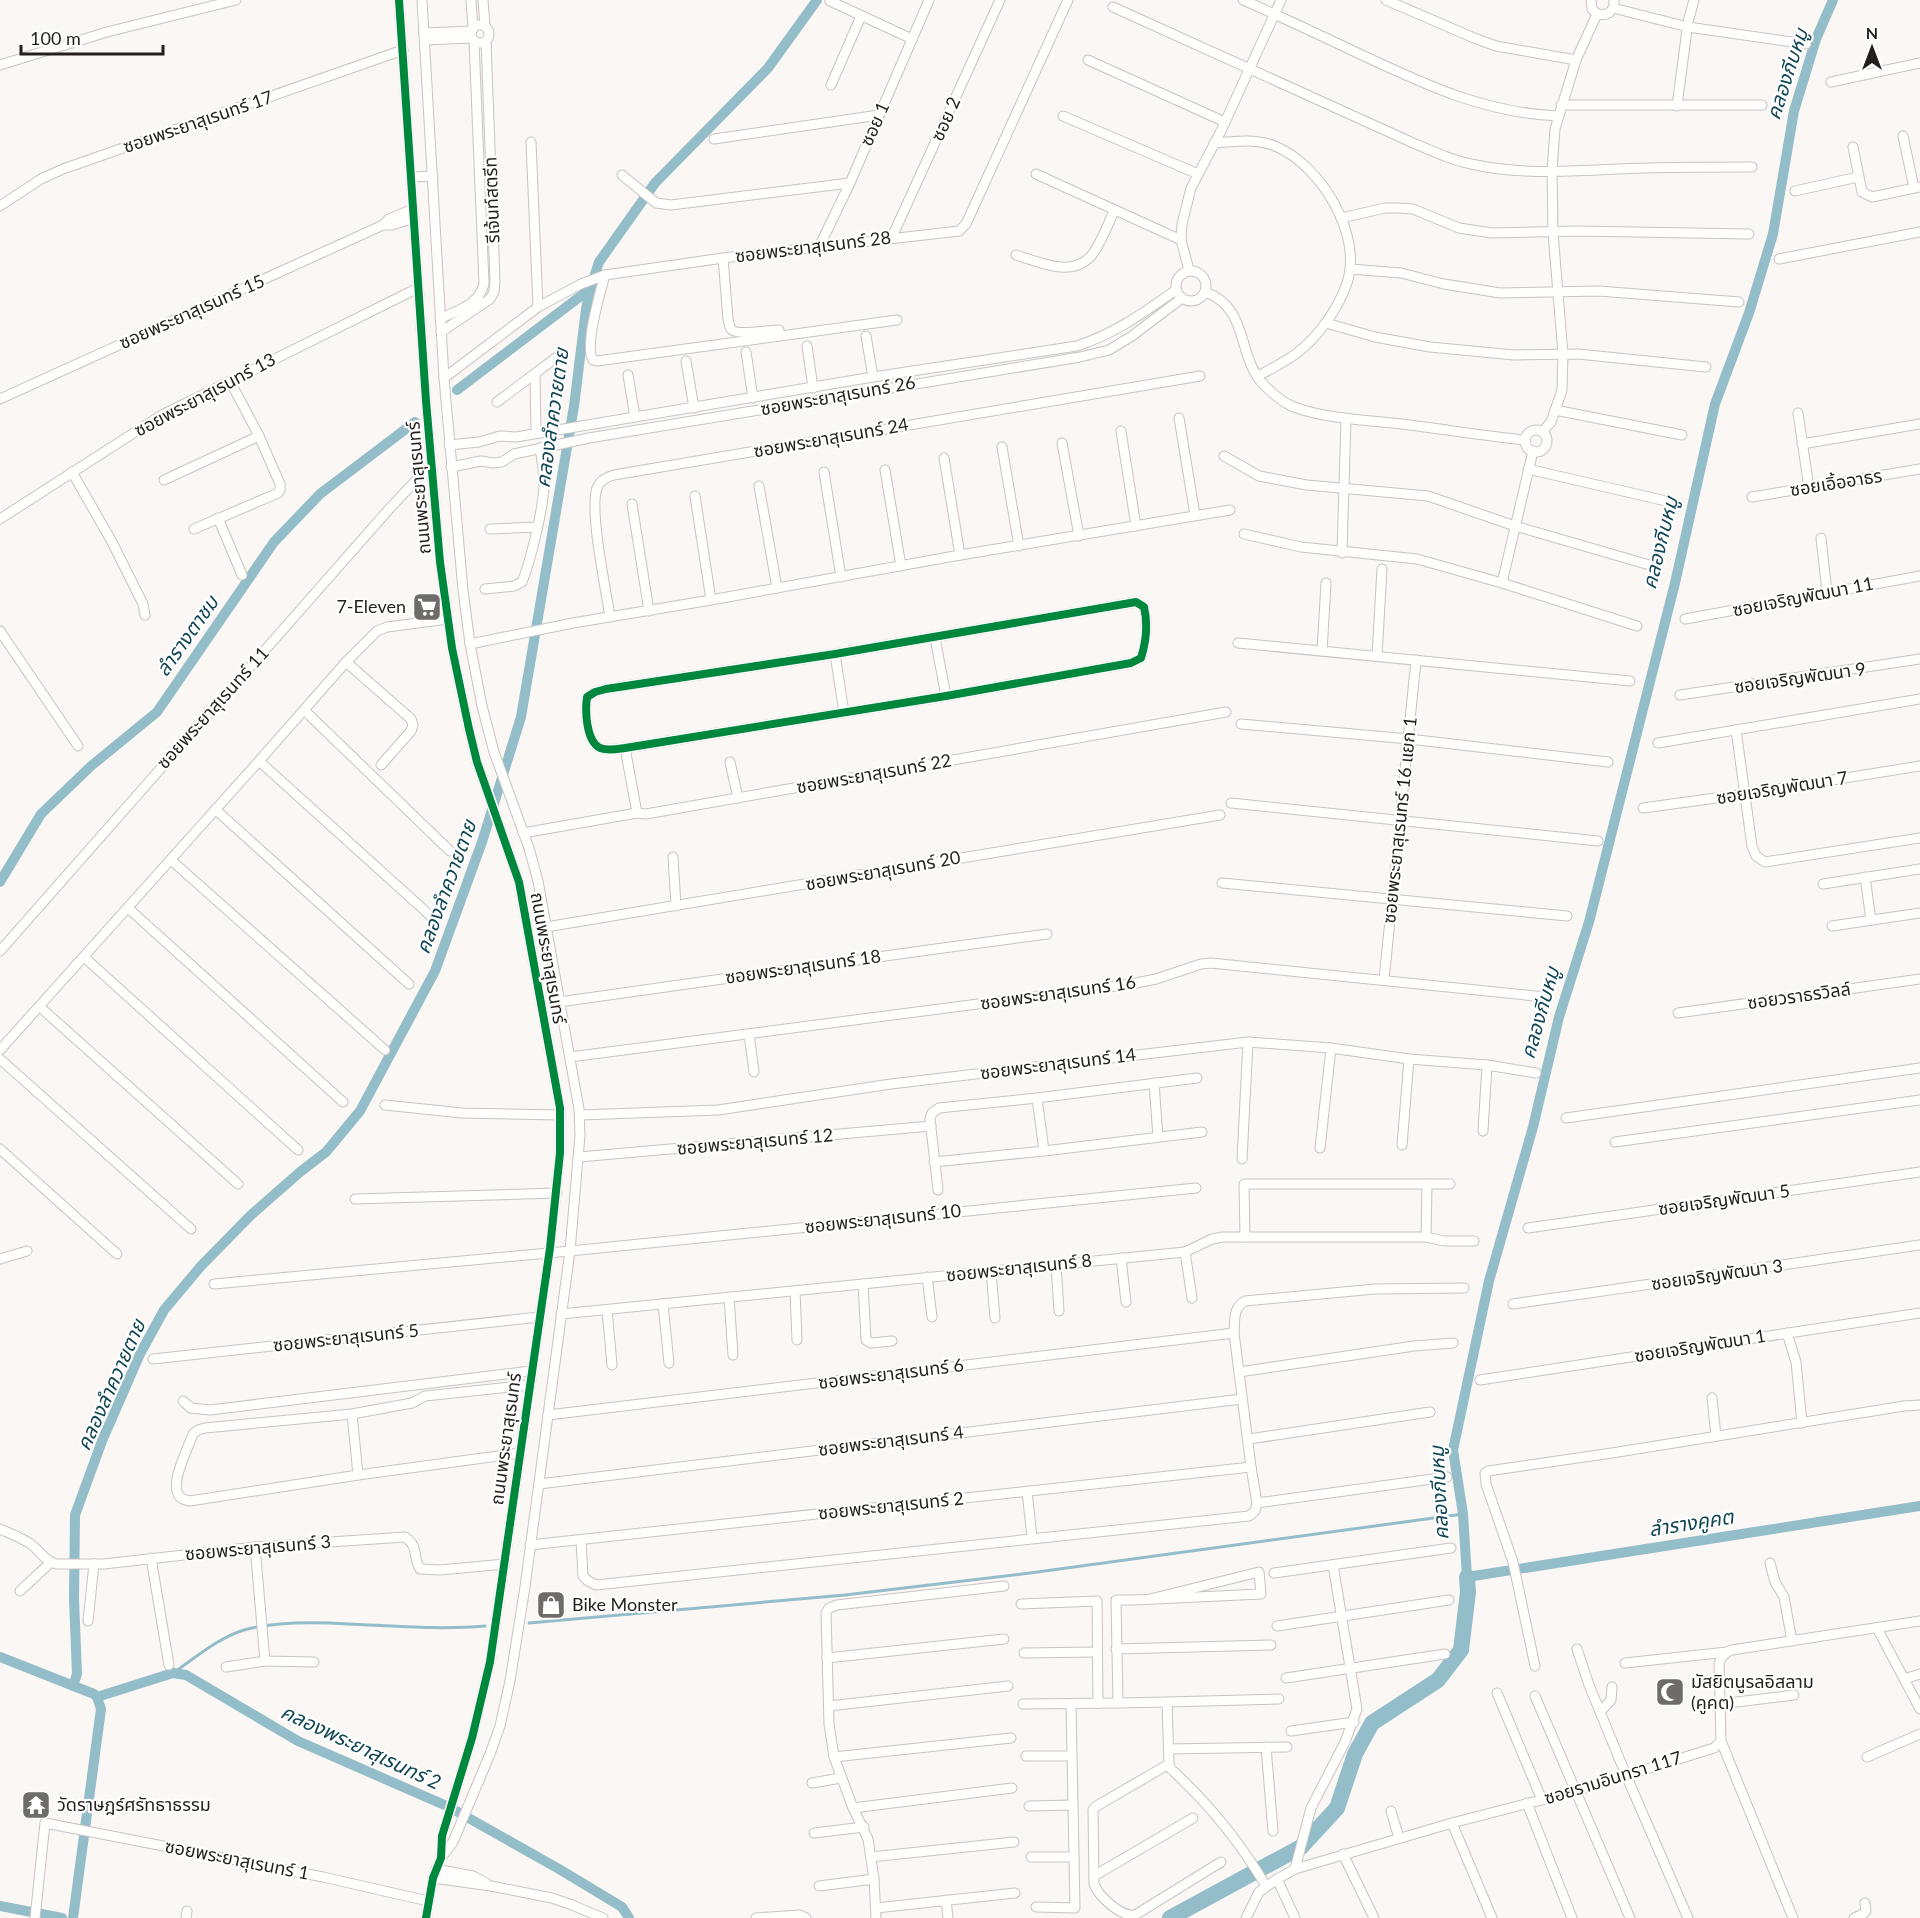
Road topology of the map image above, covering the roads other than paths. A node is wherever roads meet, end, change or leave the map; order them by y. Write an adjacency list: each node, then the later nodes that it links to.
1 (236, 0): 31 (street)
2 (399, 0): 27 (street, ถนนพระยาสุเรนทร์)
3 (422, 0): 23 (street, ถนนพระยาสุเรนทร์)
4 (471, 0): 22 (street, รีเจ้นท์สตรีท)
5 (483, 0): 20 (street, รีเจ้นท์สตรีท)
6 (929, 0): 24 (street, ซอย 1)
7 (1000, 0): 65 (street, ซอย 2)
8 (1068, 0): 65 (street, ซอยพระยาสุเรนทร์ 28)
9 (1244, 0): 17 (street)
10 (1281, 0): 17 (street)
11 (1386, 0): 29 (street)
12 (1694, 0): 21 (street)
13 (830, 1): 19 (street)
14 (1588, 1): 18 (street)
15 (1613, 4): 18 (street); 21 (street)
16 (1113, 7): 32 (street)
17 (1274, 14): 32 (street); 40 (street)
18 (1597, 14): 29 (street)
19 (861, 16): 24 (street); 34 (street)
20 (485, 26): 22 (street); 25 (street, รีเจ้นท์สตรีท)
21 (1688, 27): 26 (street); 37 (street)
22 (473, 35): 23 (street); 25 (street); 80 (street, รีเจ้นท์สตรีท)
23 (425, 36): 52 (street, ถนนพระยาสุเรนทร์)
24 (912, 39): 38 (street, ซอย 1)
25 (486, 41): 84 (street, รีเจ้นท์สตรีท)
26 (1806, 44)
27 (403, 50): 53 (street, ถนนพระยาสุเรนทร์); 58 (street, ซอยพระยาสุเรนทร์ 17)
28 (1088, 60): 41 (street)
29 (1576, 60): 35 (street)
30 (1920, 63): 33 (street)
31 (0, 65)
32 (1250, 69): 41 (street); 48 (street)
33 (1831, 82)
34 (831, 85)
35 (1561, 105): 37 (street); 40 (street)
36 (1762, 105): 37 (street)
37 (1677, 106)
38 (879, 115): 43 (street); 55 (street, ซอย 1)
39 (1064, 116): 50 (street)
40 (1558, 116): 48 (street)
41 (1225, 122): 45 (street)
42 (1903, 136): 56 (street)
43 (714, 139)
44 (531, 142): 79 (street)
45 (1214, 143): 50 (street); 61 (street)
46 (1853, 147): 54 (street)
47 (1752, 167): 48 (street)
48 (1552, 171): 63 (street)
49 (1036, 174): 59 (street)
50 (1198, 174): 66 (street)
51 (622, 175): 55 (street)
52 (434, 176): 53 (street); 80 (street, ถนนพระยาสุเรนทร์)
53 (411, 177): 60 (street, ถนนพระยาสุเรนทร์)
54 (1858, 177): 56 (street); 57 (street)
55 (850, 183): 67 (street, ซอย 1)
56 (1917, 188)
57 (1795, 191)
58 (0, 206)
59 (1114, 211): 66 (street); 68 (street)
60 (413, 214): 74 (street, ถนนพระยาสุเรนทร์); 103 (street, ซอยพระยาสุเรนทร์ 15)
61 (1341, 218): 63 (street); 71 (street)
62 (1920, 232): 70 (street)
63 (1553, 233): 64 (street); 75 (street)
64 (1749, 234)
65 (892, 237): 67 (street, ซอยพระยาสุเรนทร์ 28)
66 (1181, 240): 72 (street)
67 (819, 247): 69 (street, ซอยพระยาสุเรนทร์ 28)
68 (1016, 255)
69 (723, 258): 73 (street, ซอยพระยาสุเรนทร์ 28); 83 (street)
70 (1779, 259)
71 (1350, 269): 75 (street); 82 (street)
72 (1189, 270): 76 (street); 77 (street, ซอยพระยาสุเรนทร์ 26)
73 (602, 276): 79 (street, ซอยพระยาสุเรนทร์ 28); 81 (street)
74 (418, 288): 99 (street, ซอยพระยาสุเรนทร์ 13); 135 (street, ถนนพระยาสุเรนทร์)
75 (1558, 291): 78 (street); 89 (street)
76 (1205, 292): 77 (street, ซอยพระยาสุเรนทร์ 26); 96 (street)
77 (1179, 294): 92 (street, ซอยพระยาสุเรนทร์ 26); 100 (street, ซอยพระยาสุเรนทร์ 26)
78 (1739, 302)
79 (538, 308): 98 (street, ซอยพระยาสุเรนทร์ 28)
80 (440, 319): 84 (street, ถนนพระยาสุเรนทร์)
81 (897, 320)
82 (1326, 323): 89 (street); 96 (street)
83 (779, 330)
84 (441, 332): 98 (street, ถนนพระยาสุเรนทร์)
85 (866, 336): 97 (street)
86 (807, 346): 101 (street)
87 (746, 352): 102 (street)
88 (561, 354): 93 (street)
89 (1563, 354): 91 (street); 106 (street)
90 (686, 361): 105 (street)
91 (1706, 368)
92 (900, 373): 97 (street, ซอยพระยาสุเรนทร์ 26); 100 (street)
93 (535, 374): 104 (street); 116 (street)
94 (628, 375): 109 (street)
95 (1200, 376): 174 (street, ซอยพระยาสุเรนทร์ 24)
96 (1258, 376): 111 (street)
97 (873, 377): 101 (street, ซอยพระยาสุเรนทร์ 26)
98 (444, 378): 123 (street, ถนนพระยาสุเรนทร์)
99 (230, 381): 118 (street); 134 (street, ซอยพระยาสุเรนทร์ 13)
100 (902, 385): 112 (street, ซอยพระยาสุเรนทร์ 26)
101 (813, 388): 102 (street, ซอยพระยาสุเรนทร์ 26)
102 (753, 398): 105 (street, ซอยพระยาสุเรนทร์ 26)
103 (0, 399)
104 (497, 402)
105 (694, 408): 107 (street, ซอยพระยาสุเรนทร์ 26)
106 (1555, 410): 115 (street); 117 (street)
107 (676, 411): 109 (street, ซอยพระยาสุเรนทร์ 26); 112 (street)
108 (1798, 413): 122 (street)
109 (635, 417): 116 (street, ซอยพระยาสุเรนทร์ 26)
110 (1179, 418): 146 (street)
111 (1346, 418): 119 (street); 140 (street)
112 (680, 423): 125 (street, ซอยพระยาสุเรนทร์ 26)
113 (1920, 424): 122 (street)
114 (1120, 431): 149 (street)
115 (1542, 432): 119 (street); 126 (street)
116 (536, 433): 120 (street, ซอยพระยาสุเรนทร์ 26)
117 (1682, 435)
118 (260, 436): 137 (street); 148 (street)
119 (1525, 440): 126 (street)
120 (479, 442): 123 (street, ซอยพระยาสุเรนทร์ 26); 129 (street)
121 (1062, 443): 155 (street)
122 (1802, 444): 139 (street)
123 (449, 445): 130 (street, ถนนพระยาสุเรนทร์)
124 (1002, 447): 157 (street)
125 (540, 448): 129 (street, ซอยพระยาสุเรนทร์ 26); 151 (street)
126 (1533, 451): 131 (street)
127 (1224, 456): 140 (street)
128 (945, 459): 159 (street)
129 (481, 461): 130 (street, ซอยพระยาสุเรนทร์ 26)
130 (451, 467): 181 (street, ถนนพระยาสุเรนทร์)
131 (1528, 469): 143 (street); 150 (street)
132 (1920, 469): 139 (street, ซอยเอิ้ออาธร)
133 (885, 470): 160 (street)
134 (72, 472): 147 (street, ซอยพระยาสุเรนทร์ 13); 173 (street)
135 (432, 472): 175 (street, ถนนพระยาสุเรนทร์); 234 (street, ซอยพระยาสุเรนทร์ 11)
136 (824, 472): 165 (street)
137 (164, 480)
138 (759, 486): 168 (street)
139 (1809, 488): 142 (street, ซอยเอิ้ออาธร)
140 (1343, 489): 150 (street); 158 (street)
141 (695, 496): 171 (street)
142 (1752, 497)
143 (1666, 501)
144 (632, 504): 172 (street)
145 (1230, 510): 146 (street)
146 (1195, 515): 149 (street)
147 (0, 519)
148 (218, 519): 152 (street); 163 (street)
149 (1136, 526): 155 (street)
150 (1515, 526): 161 (street); 167 (street)
151 (537, 527): 153 (street); 169 (street)
152 (194, 529)
153 (490, 529)
154 (1244, 534): 158 (street)
155 (1079, 536): 157 (street)
156 (1821, 538): 170 (street)
157 (1019, 546): 159 (street)
158 (1342, 553): 167 (street)
159 (960, 555): 160 (street)
160 (901, 566): 165 (street)
161 (1653, 566)
162 (1382, 569): 184 (street)
163 (242, 574)
164 (1920, 576): 170 (street, ซอยเจริญพัฒนา 11)
165 (841, 577): 168 (street)
166 (1326, 583): 182 (street)
167 (1502, 583): 177 (street)
168 (777, 588): 171 (street)
169 (485, 589)
170 (1827, 592): 176 (street, ซอยเจริญพัฒนา 11)
171 (711, 600): 172 (street)
172 (649, 611): 174 (street)
173 (145, 615)
174 (610, 617): 181 (street)
175 (448, 619): 187 (street); 261 (street, ถนนพระยาสุเรนทร์)
176 (1685, 620)
177 (1637, 626)
178 (0, 631): 199 (street)
179 (935, 638): 183 (street); 190 (street); 190 (street)
180 (1238, 643): 182 (street)
181 (470, 644): 214 (street, ถนนพระยาสุเรนทร์)
182 (1322, 651): 184 (street)
183 (835, 654): 194 (street); 200 (street)
184 (1377, 656): 186 (street)
185 (1920, 659): 189 (street, ซอยเจริญพัฒนา 9)
186 (1416, 660): 188 (street); 197 (street, ซอยพระยาสุเรนทร์ 16 แยก 1)
187 (346, 662): 192 (street); 204 (street)
188 (1630, 681)
189 (1680, 694)
190 (946, 696): 194 (street)
191 (1920, 699): 196 (street)
192 (304, 710): 201 (street); 217 (street)
193 (1226, 712): 207 (street, ซอยพระยาสุเรนทร์ 22)
194 (844, 713): 200 (street)
195 (1241, 723): 197 (street)
196 (1736, 730): 198 (street); 206 (street)
197 (1409, 739): 203 (street); 213 (street, ซอยพระยาสุเรนทร์ 16 แยก 1)
198 (1658, 743)
199 (78, 746)
200 (625, 748): 211 (street)
201 (259, 762): 210 (street); 229 (street)
202 (730, 762): 207 (street)
203 (1608, 762)
204 (381, 765)
205 (1920, 766): 206 (street, ซอยเจริญพัฒนา 7)
206 (1745, 794): 209 (street, ซอยเจริญพัฒนา 7); 215 (street)
207 (738, 798): 211 (street, ซอยพระยาสุเรนทร์ 22)
208 (1231, 802): 213 (street)
209 (1643, 808)
210 (216, 810): 219 (street); 238 (street)
211 (637, 813): 214 (street, ซอยพระยาสุเรนทร์ 22)
212 (1220, 814): 225 (street, ซอยพระยาสุเรนทร์ 20)
213 (1401, 821): 216 (street); 224 (street, ซอยพระยาสุเรนทร์ 16 แยก 1)
214 (522, 831): 232 (street, ถนนพระยาสุเรนทร์)
215 (1920, 838)
216 (1598, 841)
217 (450, 851)
218 (673, 857): 225 (street)
219 (171, 860): 226 (street); 247 (street)
220 (1920, 869): 221 (street)
221 (1865, 877): 223 (street); 230 (street)
222 (1222, 883): 224 (street)
223 (1823, 884)
224 (1392, 899): 228 (street); 237 (street, ซอยพระยาสุเรนทร์ 16 แยก 1)
225 (676, 906): 232 (street, ซอยพระยาสุเรนทร์ 20)
226 (128, 908): 235 (street); 259 (street)
227 (1920, 913): 230 (street)
228 (1567, 916)
229 (433, 918)
230 (1872, 920): 231 (street)
231 (1832, 926)
232 (546, 927): 240 (street, ถนนพระยาสุเรนทร์)
233 (1047, 934): 240 (street, ซอยพระยาสุเรนทร์ 18)
234 (0, 951)
235 (84, 957): 241 (street); 272 (street)
236 (1920, 979): 242 (street, ซอยวราธรวิลล์)
237 (1384, 980): 239 (street, ซอยพระยาสุเรนทร์ 16); 243 (street, ซอยพระยาสุเรนทร์ 16)
238 (409, 984)
239 (1545, 997)
240 (559, 1002): 248 (street, ถนนพระยาสุเรนทร์)
241 (40, 1006): 246 (street); 278 (street)
242 (1678, 1013)
243 (749, 1034): 248 (street, ซอยพระยาสุเรนทร์ 16); 253 (street)
244 (1248, 1042): 245 (street, ซอยพระยาสุเรนทร์ 14); 262 (street, ซอยพระยาสุเรนทร์ 14); 275 (street)
245 (1331, 1048): 250 (street, ซอยพระยาสุเรนทร์ 14); 270 (street)
246 (0, 1050)
247 (385, 1050)
248 (570, 1057): 262 (street, ถนนพระยาสุเรนทร์)
249 (0, 1059): 286 (street)
250 (1409, 1059): 251 (street, ซอยพระยาสุเรนทร์ 14); 269 (street)
251 (1487, 1065): 254 (street, ซอยพระยาสุเรนทร์ 14); 265 (street)
252 (1920, 1068): 263 (street)
253 (754, 1072)
254 (1536, 1073)
255 (1197, 1078): 256 (street)
256 (1154, 1083): 257 (street); 267 (street)
257 (1037, 1098): 264 (street); 273 (street)
258 (1920, 1100): 268 (street)
259 (343, 1102)
260 (385, 1105): 261 (street)
261 (560, 1115): 283 (street, ถนนพระยาสุเรนทร์)
262 (580, 1115): 274 (street, ถนนพระยาสุเรนทร์)
263 (1566, 1118)
264 (931, 1126): 274 (street, ซอยพระยาสุเรนทร์ 12); 276 (street)
265 (1483, 1131)
266 (1202, 1132): 267 (street)
267 (1158, 1137): 273 (street)
268 (1615, 1142)
269 (1402, 1145)
270 (1320, 1148)
271 (0, 1149): 295 (street)
272 (298, 1150)
273 (1044, 1151): 276 (street)
274 (579, 1157): 292 (street, ถนนพระยาสุเรนทร์)
275 (1242, 1159)
276 (934, 1162): 282 (street)
277 (1920, 1172): 285 (street, ซอยเจริญพัฒนา 5)
278 (238, 1184)
279 (1427, 1184): 280 (street); 287 (street); 288 (street)
280 (1450, 1184)
281 (1196, 1188): 292 (street, ซอยพระยาสุเรนทร์ 10)
282 (938, 1190)
283 (557, 1193): 284 (street); 293 (street, ถนนพระยาสุเรนทร์)
284 (355, 1199)
285 (1528, 1228)
286 (191, 1229)
287 (1245, 1237): 288 (street, ซอยพระยาสุเรนทร์ 8); 294 (street, ซอยพระยาสุเรนทร์ 8)
288 (1426, 1237): 289 (street, ซอยพระยาสุเรนทร์ 8)
289 (1474, 1241)
290 (1920, 1245): 309 (street, ซอยเจริญพัฒนา 3)
291 (27, 1251): 297 (street)
292 (570, 1251): 293 (street, ซอยพระยาสุเรนทร์ 10); 313 (street, ถนนพระยาสุเรนทร์)
293 (549, 1252): 301 (street, ซอยพระยาสุเรนทร์ 10); 314 (street, ถนนพระยาสุเรนทร์)
294 (1185, 1252): 296 (street, ซอยพระยาสุเรนทร์ 8); 306 (street)
295 (117, 1254)
296 (1121, 1258): 298 (street, ซอยพระยาสุเรนทร์ 8); 307 (street)
297 (0, 1259)
298 (1056, 1264): 299 (street, ซอยพระยาสุเรนทร์ 8); 311 (street)
299 (991, 1271): 300 (street, ซอยพระยาสุเรนทร์ 8); 316 (street)
300 (927, 1277): 302 (street, ซอยพระยาสุเรนทร์ 8); 315 (street)
301 (214, 1284)
302 (863, 1284): 304 (street, ซอยพระยาสุเรนทร์ 8); 320 (street)
303 (1464, 1288): 317 (street)
304 (795, 1291): 305 (street, ซอยพระยาสุเรนทร์ 8); 319 (street)
305 (729, 1297): 308 (street, ซอยพระยาสุเรนทร์ 8); 322 (street)
306 (1192, 1298)
307 (1126, 1302)
308 (663, 1304): 310 (street, ซอยพระยาสุเรนทร์ 8); 324 (street)
309 (1513, 1304)
310 (607, 1310): 313 (street, ซอยพระยาสุเรนทร์ 8); 325 (street)
311 (1059, 1311)
312 (1920, 1313): 318 (street, ซอยเจริญพัฒนา 1)
313 (561, 1314): 336 (street, ถนนพระยาสุเรนทร์)
314 (539, 1317): 323 (street, ซอยพระยาสุเรนทร์ 5); 326 (street, ถนนพระยาสุเรนทร์)
315 (932, 1317)
316 (995, 1318)
317 (1234, 1333): 327 (street); 336 (street, ซอยพระยาสุเรนทร์ 6)
318 (1787, 1333): 328 (street, ซอยเจริญพัฒนา 1); 337 (street)
319 (797, 1340)
320 (892, 1341)
321 (1453, 1343): 327 (street)
322 (733, 1355)
323 (153, 1359)
324 (669, 1363)
325 (612, 1365)
326 (531, 1371): 329 (street, ถนนพระยาสุเรนทร์); 332 (street)
327 (1239, 1372): 331 (street)
328 (1480, 1380)
329 (529, 1385): 335 (street); 340 (street, ถนนพระยาสุเรนทร์)
330 (1712, 1398): 338 (street)
331 (1242, 1399): 339 (street); 344 (street, ซอยพระยาสุเรนทร์ 4)
332 (183, 1401)
333 (1920, 1405): 337 (street)
334 (1430, 1413): 339 (street)
335 (352, 1414): 342 (street); 342 (street)
336 (548, 1414): 344 (street, ถนนพระยาสุเรนทร์)
337 (1802, 1423): 338 (street)
338 (1716, 1436): 384 (street)
339 (1249, 1439): 341 (street)
340 (519, 1453): 342 (street); 357 (street, ถนนพระยาสุเรนทร์)
341 (1251, 1467): 345 (street, ซอยพระยาสุเรนทร์ 2); 346 (street)
342 (358, 1475)
343 (1447, 1477): 346 (street)
344 (539, 1484): 350 (street, ถนนพระยาสุเรนทร์)
345 (1027, 1491): 348 (street); 349 (street, ซอยพระยาสุเรนทร์ 2)
346 (1257, 1503): 348 (street)
347 (0, 1529): 354 (street)
348 (1032, 1538): 349 (street)
349 (581, 1540): 350 (street, ซอยพระยาสุเรนทร์ 2)
350 (530, 1545): 440 (street, ถนนพระยาสุเรนทร์)
351 (255, 1547): 353 (street, ซอยพระยาสุเรนทร์ 3); 357 (street, ซอยพระยาสุเรนทร์ 3); 380 (street)
352 (1451, 1548): 358 (street)
353 (151, 1558): 356 (street, ซอยพระยาสุเรนทร์ 3); 383 (street)
354 (53, 1563): 356 (street, ซอยพระยาสุเรนทร์ 3); 361 (street)
355 (1770, 1563): 371 (street)
356 (91, 1564): 366 (street)
357 (504, 1564): 440 (street, ถนนพระยาสุเรนทร์)
358 (1333, 1565): 359 (street); 365 (street)
359 (1274, 1573)
360 (1004, 1586): 379 (street)
361 (20, 1591)
362 (1150, 1599): 362 (street); 373 (street)
363 (1449, 1600): 365 (street)
364 (1021, 1604): 375 (street)
365 (1341, 1617): 368 (street); 386 (street)
366 (88, 1621)
367 (1920, 1621): 369 (street)
368 (1277, 1626)
369 (1877, 1628): 371 (street); 389 (street)
370 (1004, 1639): 379 (street)
371 (1792, 1641): 376 (street)
372 (1271, 1645): 373 (street)
373 (1116, 1649): 398 (street)
374 (1577, 1650): 404 (street)
375 (1097, 1652): 377 (street); 397 (street)
376 (1727, 1652): 382 (street); 401 (street)
377 (1024, 1653)
378 (1445, 1654): 386 (street)
379 (827, 1658): 402 (street)
380 (265, 1661): 381 (street); 385 (street)
381 (314, 1662)
382 (1625, 1663)
383 (169, 1665)
384 (1534, 1666)
385 (226, 1667)
386 (1351, 1669): 388 (street); 405 (street)
387 (1920, 1674): 389 (street)
388 (1286, 1678)
389 (1904, 1679): 403 (street)
390 (1008, 1686): 402 (street)
391 (1612, 1687): 404 (street)
392 (1497, 1693): 423 (street)
393 (1794, 1695): 401 (street)
394 (1535, 1696): 422 (street)
395 (1279, 1699): 396 (street)
396 (1167, 1702): 398 (street); 412 (street)
397 (1098, 1703): 398 (street); 400 (street)
398 (1118, 1703)
399 (1023, 1704): 400 (street)
400 (1071, 1704): 414 (street)
401 (1720, 1704): 409 (street)
402 (829, 1706): 416 (street)
403 (1920, 1709)
404 (1600, 1712): 418 (street)
405 (1354, 1722): 406 (street); 442 (street)
406 (1291, 1731)
407 (1920, 1734): 415 (street)
408 (1011, 1738): 416 (street)
409 (1721, 1742): 418 (street, ซอยรามอินทรา 117); 468 (street)
410 (1266, 1747): 411 (street); 412 (street); 432 (street)
411 (1287, 1747)
412 (1168, 1749): 417 (street)
413 (1026, 1756): 414 (street)
414 (1072, 1756): 425 (street)
415 (1867, 1756)
416 (834, 1757): 419 (street)
417 (1169, 1764): 444 (street); 448 (street)
418 (1626, 1775): 422 (street, ซอยรามอินทรา 117); 467 (street)
419 (841, 1778): 420 (street); 427 (street)
420 (812, 1783)
421 (1012, 1788): 427 (street)
422 (1576, 1791): 423 (street, ซอยรามอินทรา 117); 466 (street)
423 (1542, 1800): 424 (street, ซอยรามอินทรา 117)
424 (1527, 1803): 430 (street, ซอยรามอินทรา 117); 465 (street)
425 (1073, 1805): 426 (street); 439 (street)
426 (1029, 1806)
427 (853, 1808): 431 (street)
428 (1390, 1811): 434 (street)
429 (1193, 1818): 444 (street)
430 (1452, 1823): 434 (street, ซอยรามอินทรา 117); 464 (street)
431 (864, 1827): 433 (street); 437 (street)
432 (1273, 1831)
433 (814, 1833)
434 (1399, 1838): 436 (street, ซอยรามอินทรา 117)
435 (1014, 1842): 437 (street)
436 (1343, 1854): 442 (street, ซอยรามอินทรา 117); 463 (street)
437 (871, 1857): 445 (street)
438 (1030, 1857): 439 (street)
439 (1074, 1857): 453 (street)
440 (441, 1858): 443 (street, ถนนพระยาสุเรนทร์)
441 (1221, 1862): 444 (street)
442 (1295, 1869): 446 (street, ซอยรามอินทรา 117)
443 (435, 1874): 451 (street, ถนนพระยาสุเรนทร์); 457 (street)
444 (1094, 1876)
445 (874, 1879): 447 (street); 454 (street)
446 (1277, 1879): 448 (street, ซอยรามอินทรา 117); 462 (street)
447 (819, 1886)
448 (1266, 1886): 461 (street, ซอยรามอินทรา 117)
449 (1015, 1893): 450 (street)
450 (946, 1900): 454 (street); 460 (street)
451 (428, 1901): 455 (street, ซอยพระยาสุเรนทร์ 1); 456 (street, ถนนพระยาสุเรนทร์)
452 (1865, 1903): 469 (street)
453 (1036, 1907)
454 (876, 1913)
455 (36, 1917)
456 (426, 1918)
457 (603, 1918)
458 (756, 1918): 459 (street)
459 (806, 1918)
460 (948, 1918)
461 (1246, 1918)
462 (1295, 1918)
463 (1374, 1918)
464 (1492, 1918)
465 (1572, 1918)
466 (1630, 1918)
467 (1688, 1918)
468 (1793, 1918)
469 (1854, 1918)

